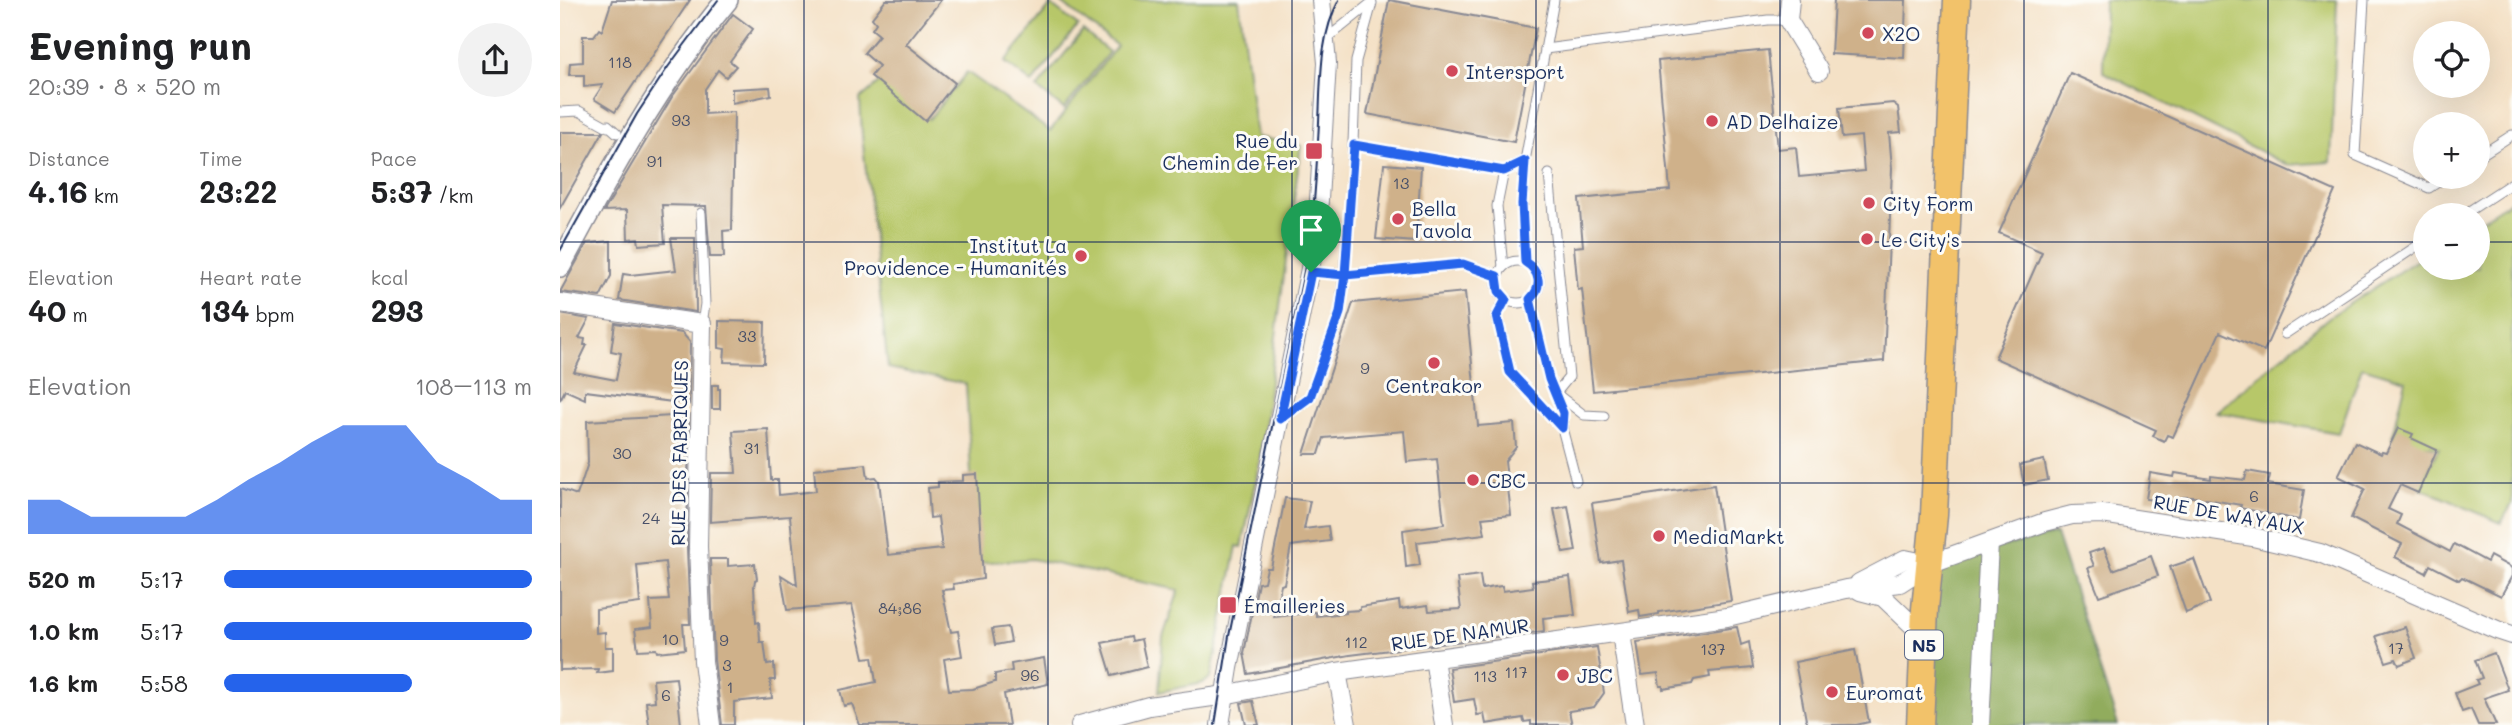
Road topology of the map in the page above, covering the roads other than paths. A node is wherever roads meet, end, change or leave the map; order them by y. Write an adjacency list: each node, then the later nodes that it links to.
1 (708, 0): 14 (street)
2 (727, 0): 28 (street)
3 (1321, 0): 10 (street)
4 (1554, 0): 11 (lane)
5 (1790, 0): 9 (street)
6 (1957, 0): 44 (main road, N5)
7 (2364, 0): 21 (lane)
8 (1373, 1): 10 (lane); 16 (lane)
9 (1788, 20): 11 (lane); 12 (street)
10 (1325, 40): 30 (street)
11 (1545, 48): 18 (lane)
12 (1819, 71)
13 (560, 112): 14 (lane)
14 (617, 132): 25 (street)
15 (2512, 135): 17 (lane)
16 (1354, 145): 19 (lane); 31 (lane)
17 (2490, 149)
18 (1525, 161): 19 (lane); 27 (lane)
19 (1504, 171): 29 (lane)
20 (1549, 174): 38 (lane)
21 (2413, 181)
22 (2512, 183): 23 (lane)
23 (2481, 203)
24 (701, 213): 36 (lane)
25 (560, 234)
26 (2413, 249): 37 (lane)
27 (1525, 262): 29 (lane); 34 (lane)
28 (560, 266)
29 (1503, 267): 32 (lane)
30 (1311, 272): 31 (lane); 40 (street)
31 (1345, 275): 32 (lane); 40 (lane)
32 (1497, 276): 33 (lane)
33 (1506, 299): 34 (lane); 41 (lane)
34 (1530, 299): 38 (lane)
35 (560, 303): 36 (street)
36 (702, 324): 53 (street, RUE DES FABRIQUES)
37 (2285, 334)
38 (1556, 393): 39 (lane); 41 (lane)
39 (1604, 416)
40 (1280, 419): 51 (street)
41 (1562, 428): 42 (lane)
42 (1576, 481)
43 (1989, 542): 44 (street, RUE DE WAYAUX); 47 (street, RUE DE WAYAUX); 61 (street)
44 (1929, 564): 45 (street); 48 (main road, N5)
45 (1846, 589): 46 (street, RUE DE NAMUR); 48 (street, RUE DE NAMUR)
46 (1621, 633): 49 (street, RUE DE NAMUR); 59 (street)
47 (2512, 635)
48 (1925, 636): 60 (main road, N5)
49 (1434, 659): 50 (street, RUE DE NAMUR); 58 (street)
50 (1337, 673): 51 (street, RUE DE NAMUR); 57 (street)
51 (1225, 694): 52 (street, RUE DE NAMUR); 56 (street)
52 (1149, 706): 54 (street, RUE DE NAMUR); 55 (street)
53 (711, 725)
54 (1080, 725)
55 (1147, 725)
56 (1220, 725)
57 (1347, 725)
58 (1444, 725)
59 (1634, 725)
60 (1920, 725)
61 (1980, 725)

